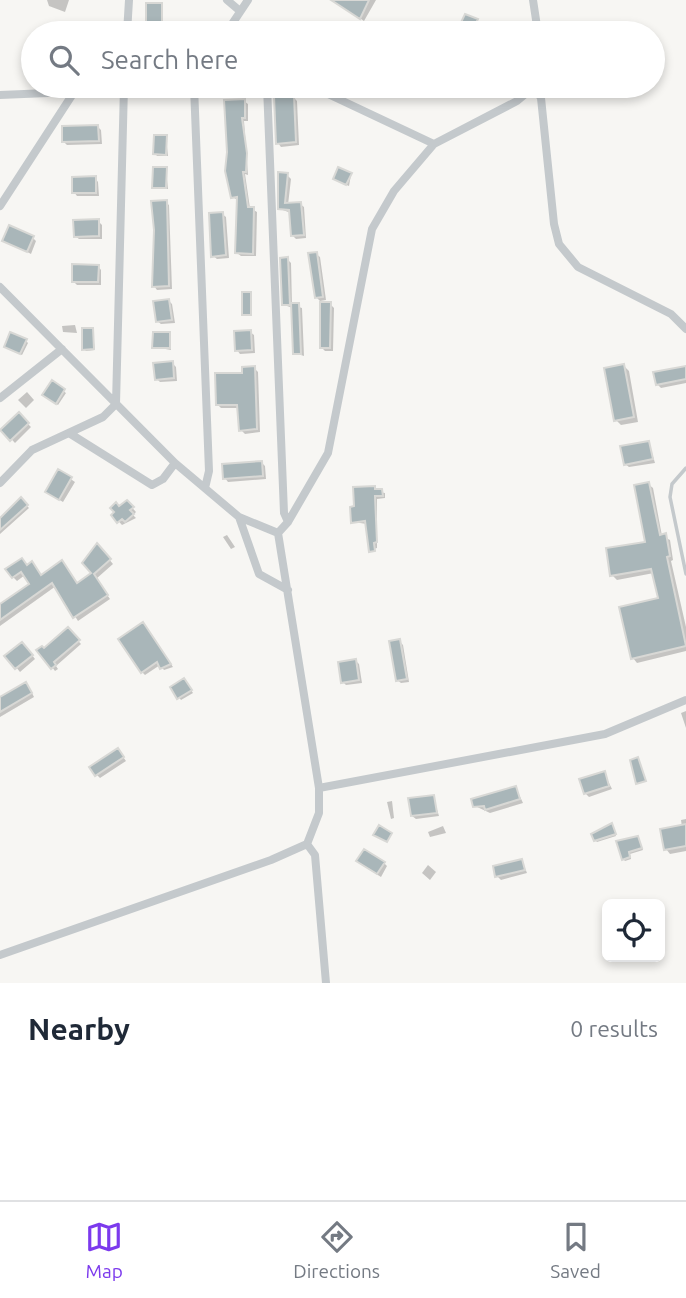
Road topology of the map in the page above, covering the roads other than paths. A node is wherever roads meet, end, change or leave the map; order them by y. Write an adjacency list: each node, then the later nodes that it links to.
1 (129, 0): 6 (street)
2 (227, 0): 5 (street)
3 (248, 0): 5 (street)
4 (533, 0): 8 (street)
5 (240, 12): 7 (street)
6 (128, 21)
7 (234, 21)
8 (536, 21)
9 (21, 93): 10 (street)
10 (0, 94)
11 (70, 98): 19 (street)
12 (123, 98): 24 (street)
13 (193, 98): 29 (street)
14 (267, 98): 31 (street)
15 (336, 98): 18 (street)
16 (521, 98): 18 (street)
17 (541, 98): 21 (street)
18 (434, 144): 31 (street)
19 (0, 206)
20 (0, 287): 22 (street)
21 (686, 329)
22 (62, 349): 23 (street); 24 (street)
23 (0, 398)
24 (116, 404): 25 (street); 26 (street)
25 (69, 433): 26 (street); 28 (street)
26 (175, 463): 29 (street)
27 (686, 468): 33 (lane)
28 (0, 482)
29 (205, 488): 30 (street)
30 (239, 517): 32 (street); 34 (street)
31 (288, 522): 32 (street)
32 (278, 533): 34 (street)
33 (686, 573)
34 (288, 590): 36 (street)
35 (686, 700): 36 (street)
36 (319, 788): 37 (street)
37 (307, 844): 38 (street); 39 (street)
38 (0, 955)
39 (327, 983)

